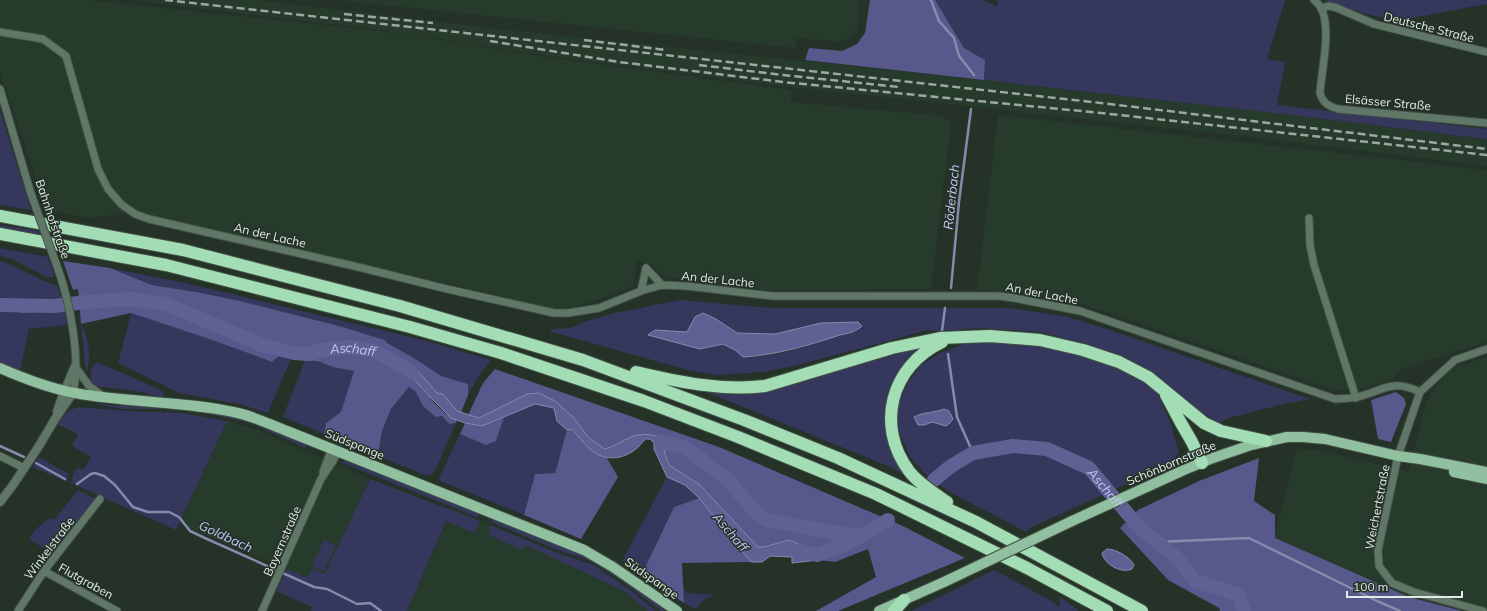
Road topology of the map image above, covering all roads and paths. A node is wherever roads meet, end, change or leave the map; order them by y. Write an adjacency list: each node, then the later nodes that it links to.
1 (1314, 0): 2 (street, Elsässer Straße)
2 (1321, 8): 4 (street, Deutsche Straße); 6 (street, Elsässer Straße)
3 (0, 32): 11 (street, An der Lache)
4 (1487, 52)
5 (0, 89): 14 (street, Bahnhofstraße, bridge)
6 (1487, 122)
7 (0, 216): 15 (highway)
8 (1309, 218): 22 (street)
9 (0, 234): 35 (highway)
10 (662, 285): 11 (street, An der Lache); 11 (street); 22 (street, An der Lache)
11 (642, 291)
12 (951, 337): 15 (highway); 18 (highway); 33 (highway)
13 (1487, 349): 20 (street)
14 (75, 359): 17 (street, Bahnhofstraße); 19 (street, Bahnhofstraße)
15 (583, 360): 33 (highway)
16 (0, 368): 19 (main road, Südspange)
17 (76, 369): 19 (street, Bahnhofstraße); 21 (street)
18 (1161, 387): 23 (highway); 27 (highway)
19 (69, 392): 21 (main road, Südspange); 28 (street, Bahnhofstraße)
20 (1420, 392): 22 (street, An der Lache); 26 (street, Weichertstraße)
21 (105, 397): 24 (main road, Südspange)
22 (1356, 398)
23 (1266, 441): 26 (main road, Schönbornstraße); 27 (main road, Schönbornstraße)
24 (335, 449): 39 (street, Bayernstraße); 40 (main road, Südspange)
25 (0, 456): 28 (street)
26 (1398, 456): 29 (main road, Schönbornstraße); 30 (main road, Schönbornstraße); 46 (street, Weichertstraße)
27 (1198, 465): 36 (main road, Schönbornstraße, bridge)
28 (24, 468): 32 (street, Bahnhofstraße)
29 (1487, 472)
30 (1487, 480)
31 (100, 499): 34 (street, Winkelstraße)
32 (0, 502)
33 (976, 522): 45 (highway)
34 (44, 571): 37 (street, Winkelstraße); 38 (street, Flutgraben)
35 (1074, 593): 43 (highway); 44 (highway)
36 (904, 600): 41 (main road, Schönbornstraße); 42 (highway)
37 (18, 611)
38 (117, 611)
39 (262, 611)
40 (677, 611)
41 (879, 611)
42 (894, 611)
43 (1093, 611)
44 (1107, 611)
45 (1142, 611)
46 (1483, 611)

